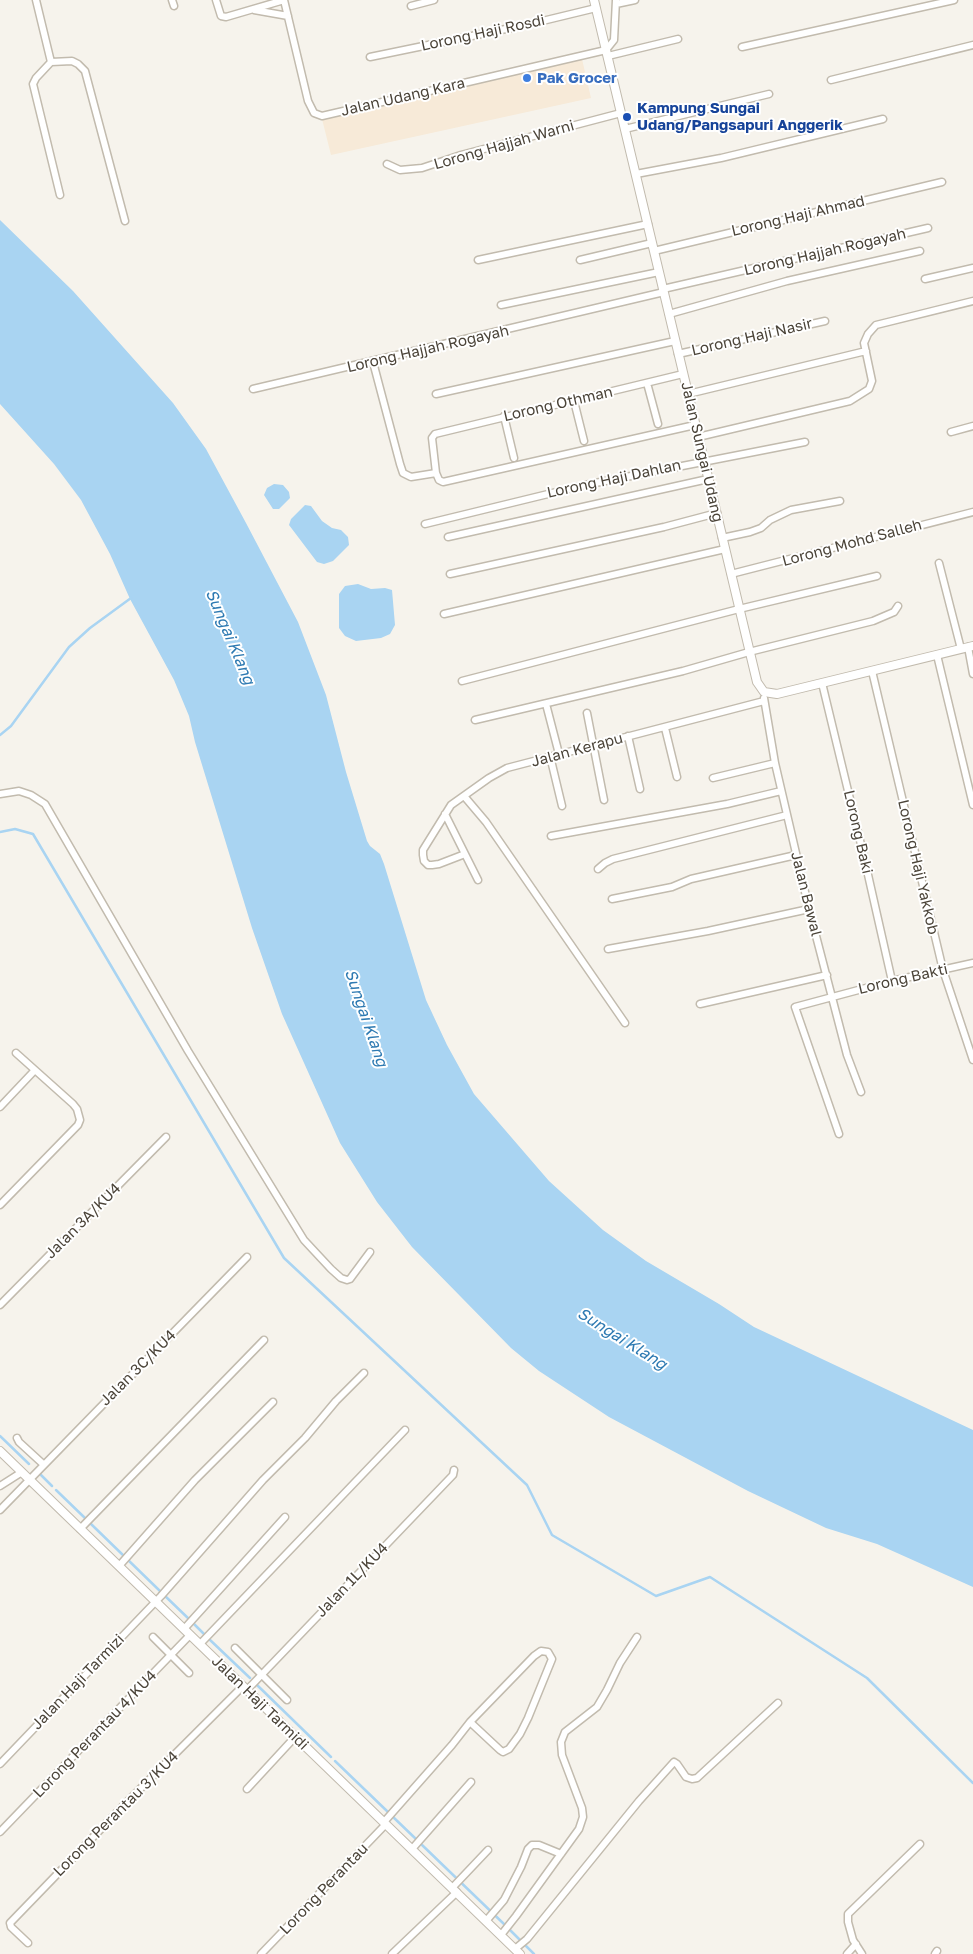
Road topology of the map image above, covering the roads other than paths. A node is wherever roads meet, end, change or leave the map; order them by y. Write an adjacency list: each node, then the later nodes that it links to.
1 (36, 0): 17 (street)
2 (216, 0): 10 (street)
3 (284, 0): 10 (street); 11 (street, Jalan Udang Kara)
4 (434, 0): 9 (street)
5 (635, 0): 7 (street)
6 (954, 0): 14 (street)
7 (616, 2): 15 (street)
8 (595, 4): 15 (street, Jalan Sungai Udang); 16 (street, Lorong Haji Rosdi)
9 (411, 6)
10 (253, 10): 11 (street)
11 (288, 16): 15 (street, Jalan Udang Kara)
12 (678, 39): 15 (street)
13 (973, 45): 18 (street)
14 (742, 47)
15 (607, 53): 20 (street, Jalan Sungai Udang)
16 (370, 57)
17 (51, 62): 26 (street); 27 (street)
18 (831, 80)
19 (769, 94): 22 (street)
20 (621, 113): 22 (street, Jalan Sungai Udang); 23 (street, Lorong Hajjah Warni)
21 (883, 119): 24 (street)
22 (625, 129): 24 (street, Jalan Sungai Udang)
23 (387, 164)
24 (636, 174): 28 (street, Jalan Sungai Udang)
25 (942, 182): 30 (street, Lorong Haji Ahmad)
26 (60, 195)
27 (125, 221)
28 (648, 224): 30 (street, Jalan Sungai Udang); 32 (street)
29 (928, 228): 37 (street, Lorong Hajjah Rogayah)
30 (653, 247): 33 (street, Lorong Haji Ahmad); 35 (street, Jalan Sungai Udang)
31 (920, 251): 40 (street)
32 (478, 260)
33 (580, 260)
34 (973, 268): 36 (street)
35 (659, 272): 37 (street, Jalan Sungai Udang); 39 (street)
36 (925, 279)
37 (663, 291): 40 (street, Jalan Sungai Udang); 45 (street, Lorong Hajjah Rogayah)
38 (973, 301): 43 (street)
39 (501, 305)
40 (669, 314): 42 (street, Jalan Sungai Udang)
41 (825, 321): 44 (street, Lorong Haji Nasir)
42 (675, 341): 44 (street, Jalan Sungai Udang); 49 (street)
43 (866, 351): 50 (street); 57 (street)
44 (678, 354): 46 (street, Jalan Sungai Udang)
45 (373, 362): 48 (street, Lorong Hajjah Rogayah); 62 (street)
46 (683, 374): 47 (street, Lorong Othman); 50 (street, Jalan Sungai Udang)
47 (648, 383): 51 (street, Lorong Othman); 53 (street)
48 (253, 390)
49 (436, 394)
50 (688, 394): 54 (street, Jalan Sungai Udang)
51 (574, 401): 52 (street, Lorong Othman); 58 (street)
52 (504, 416): 60 (street); 62 (street, Lorong Othman)
53 (658, 424)
54 (695, 426): 57 (street, Jalan Sungai Udang); 62 (street)
55 (973, 426): 56 (street)
56 (951, 432)
57 (698, 436): 61 (street, Jalan Sungai Udang)
58 (584, 441)
59 (805, 442): 61 (street, Lorong Haji Dahlan)
60 (514, 458)
61 (704, 461): 63 (street, Jalan Sungai Udang); 67 (street, Lorong Haji Dahlan)
62 (436, 473)
63 (708, 479): 66 (street, Jalan Sungai Udang); 68 (street)
64 (840, 501): 69 (street)
65 (973, 512): 73 (street, Lorong Mohd Salleh)
66 (717, 513): 69 (street, Jalan Sungai Udang); 72 (street)
67 (425, 524)
68 (448, 537)
69 (722, 538): 70 (street, Jalan Sungai Udang)
70 (724, 549): 73 (street, Jalan Sungai Udang); 77 (street)
71 (939, 563): 78 (street)
72 (450, 574)
73 (731, 574): 76 (street, Jalan Sungai Udang)
74 (877, 576): 76 (street)
75 (898, 606): 79 (street)
76 (739, 609): 79 (street, Jalan Sungai Udang); 83 (street)
77 (444, 614)
78 (968, 647): 80 (street); 82 (street)
79 (749, 652): 85 (street, Jalan Sungai Udang); 87 (street)
80 (937, 655): 81 (street); 103 (street)
81 (872, 671): 84 (street); 116 (street, Lorong Haji Yakkob)
82 (973, 674)
83 (462, 681)
84 (822, 683): 85 (street); 118 (street, Lorong Baki)
85 (764, 692): 86 (street, Jalan Bawal)
86 (764, 701): 90 (street, Jalan Kerapu); 95 (street, Jalan Bawal)
87 (546, 704): 89 (street); 93 (street)
88 (587, 714): 92 (street)
89 (475, 720)
90 (664, 728): 91 (street, Jalan Kerapu); 96 (street)
91 (628, 736): 92 (street, Jalan Kerapu); 98 (street)
92 (593, 745): 93 (street, Jalan Kerapu); 102 (street)
93 (559, 754): 94 (street, Jalan Kerapu)
94 (550, 756): 101 (street, Jalan Kerapu); 104 (street)
95 (774, 763): 97 (street); 99 (street, Jalan Bawal)
96 (677, 777)
97 (714, 778)
98 (640, 789)
99 (781, 791): 106 (street, Jalan Bawal); 107 (street)
100 (0, 794): 130 (street)
101 (464, 796): 105 (street, Jalan Kerapu); 121 (street)
102 (604, 800)
103 (973, 805)
104 (562, 806)
105 (446, 814): 108 (street); 108 (street, Jalan Kerapu)
106 (786, 815): 109 (street, Jalan Bawal); 110 (street)
107 (551, 836)
108 (465, 854): 111 (street)
109 (796, 855): 112 (street); 113 (street, Jalan Bawal)
110 (598, 869)
111 (478, 880)
112 (612, 899)
113 (809, 909): 114 (street); 117 (street, Jalan Bawal)
114 (608, 949)
115 (973, 963): 116 (street, Lorong Bakti)
116 (943, 970): 118 (street, Lorong Bakti); 123 (street, Lorong Haji Yakkob)
117 (827, 975): 119 (street, Jalan Bawal); 120 (street)
118 (892, 981): 119 (street, Lorong Bakti)
119 (833, 996): 125 (street, Jalan Bawal); 127 (street, Lorong Bakti)
120 (700, 1004)
121 (625, 1023)
122 (16, 1053): 124 (street)
123 (973, 1060)
124 (36, 1070): 126 (street); 129 (street)
125 (861, 1092)
126 (0, 1107)
127 (839, 1134)
128 (166, 1137): 132 (street, Jalan 3A/KU4)
129 (0, 1205)
130 (370, 1252)
131 (247, 1257): 139 (street, Jalan 3C/KU4)
132 (0, 1305)
133 (264, 1340): 146 (street)
134 (364, 1373): 148 (street, Jalan Haji Tarmizi)
135 (273, 1402): 147 (street)
136 (405, 1430): 152 (street)
137 (18, 1438): 139 (street)
138 (0, 1451): 141 (street, Jalan Haji Tarmidi)
139 (43, 1464): 142 (street, Jalan 3C/KU4)
140 (454, 1470): 156 (street, Jalan 1L/KU4)
141 (22, 1472): 142 (street, Jalan Haji Tarmidi); 143 (street)
142 (30, 1480): 144 (street, Jalan 3C/KU4); 146 (street, Jalan Haji Tarmidi)
143 (0, 1486)
144 (0, 1510)
145 (285, 1518): 149 (street, Lorong Perantau 4/KU4)
146 (80, 1529): 147 (street, Jalan Haji Tarmidi)
147 (121, 1564): 148 (street, Jalan Haji Tarmidi)
148 (155, 1601): 149 (street, Jalan Haji Tarmidi); 162 (street, Jalan Haji Tarmizi)
149 (187, 1632): 152 (street, Jalan Haji Tarmidi); 154 (street, Lorong Perantau 4/KU4)
150 (153, 1637): 154 (street)
151 (637, 1637): 170 (street)
152 (200, 1644): 157 (street, Jalan Haji Tarmidi)
153 (235, 1648): 156 (street)
154 (172, 1655): 155 (street); 166 (street, Lorong Perantau 4/KU4)
155 (189, 1673)
156 (261, 1676): 157 (street, Jalan 1L/KU4); 158 (street)
157 (245, 1688): 161 (street, Jalan Haji Tarmidi); 174 (street, Lorong Perantau 3/KU4)
158 (287, 1700)
159 (778, 1703): 176 (street)
160 (470, 1722): 160 (street, Lorong Perantau); 165 (street, Lorong Perantau)
161 (295, 1737): 164 (street); 165 (street, Jalan Haji Tarmidi)
162 (0, 1764)
163 (470, 1782): 168 (street)
164 (247, 1789)
165 (386, 1821): 168 (street, Jalan Haji Tarmidi); 177 (street, Lorong Perantau)
166 (0, 1832)
167 (920, 1844): 175 (street)
168 (412, 1849): 171 (street, Jalan Haji Tarmidi)
169 (488, 1850): 171 (street)
170 (561, 1854): 172 (street); 173 (street)
171 (455, 1888): 172 (street, Jalan Haji Tarmidi); 178 (street)
172 (488, 1919): 173 (street, Jalan Haji Tarmidi)
173 (501, 1935): 176 (street, Jalan Haji Tarmidi)
174 (28, 1943)
175 (856, 1944): 179 (street); 180 (street)
176 (518, 1952)
177 (261, 1954)
178 (392, 1954)
179 (847, 1954)
180 (862, 1954)

